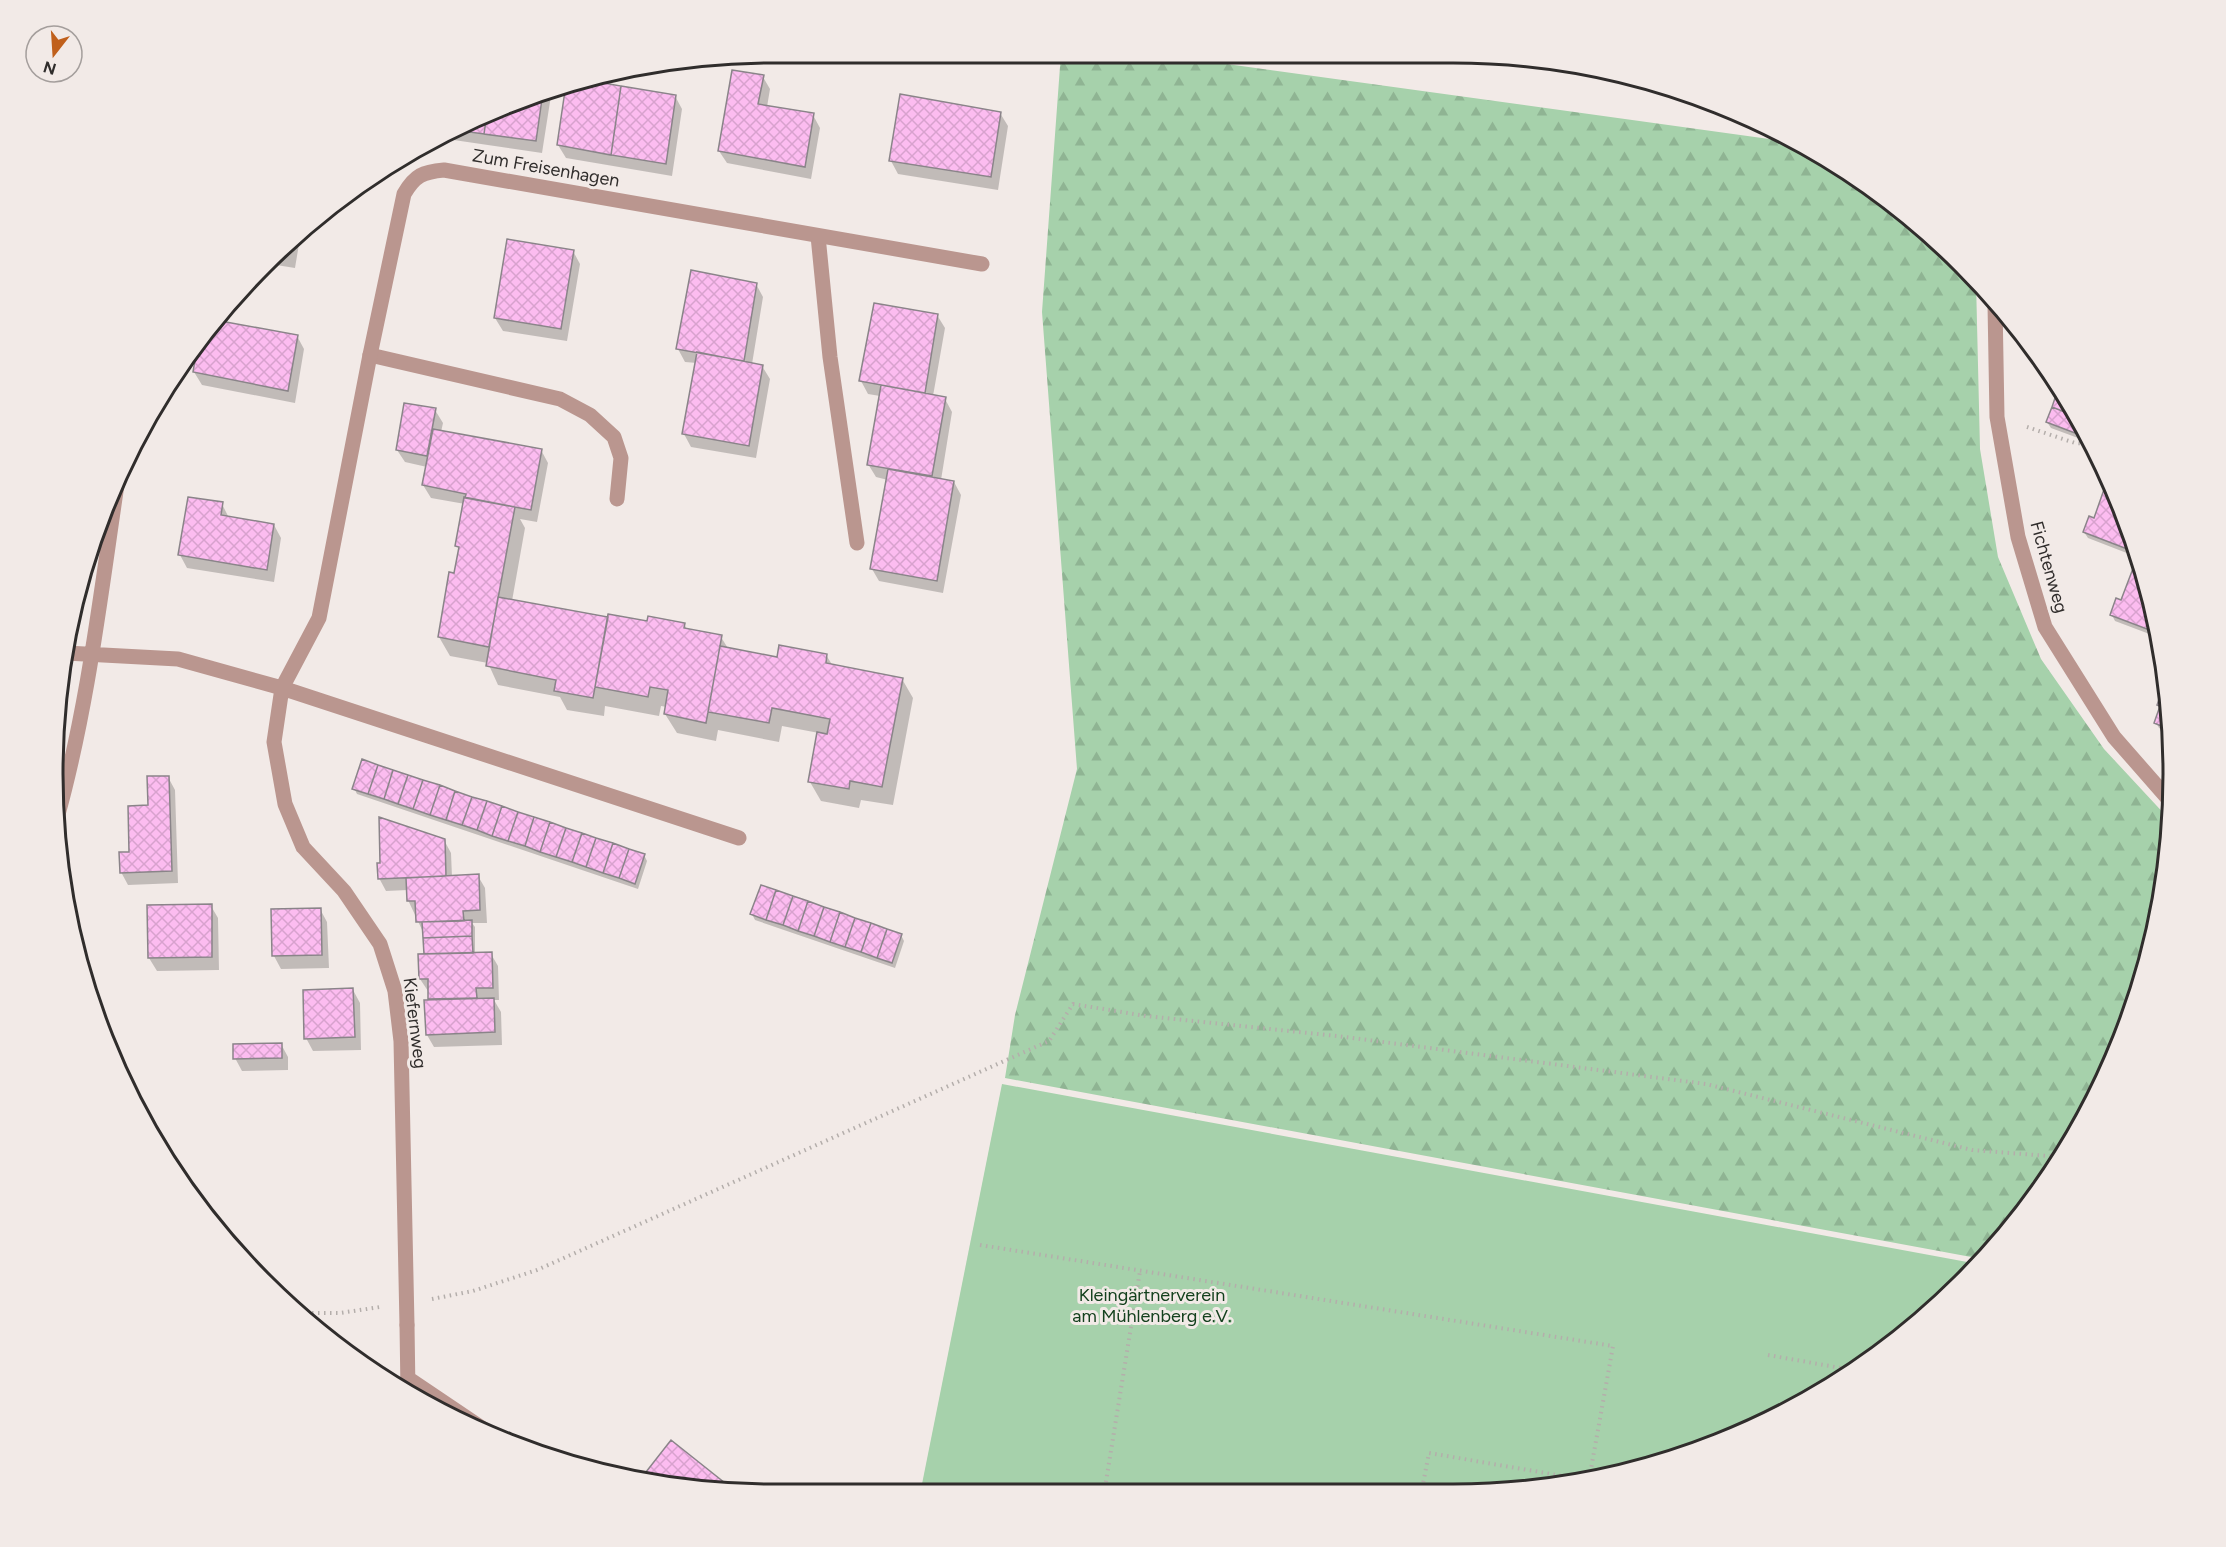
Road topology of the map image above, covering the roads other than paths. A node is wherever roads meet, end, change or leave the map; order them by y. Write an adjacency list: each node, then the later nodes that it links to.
1 (818, 236): 2 (street, Zum Freisenhagen); 4 (street, Zum Freisenhagen); 7 (street)
2 (982, 264)
3 (1995, 315): 11 (street, Fichtenweg)
4 (369, 355): 5 (street); 10 (street, Zum Freisenhagen)
5 (617, 499)
6 (113, 513): 9 (street)
7 (857, 543)
8 (74, 653): 9 (street)
9 (92, 653): 10 (street); 12 (street)
10 (282, 688): 13 (street); 14 (street, Kiefernweg)
11 (2162, 791)
12 (64, 793)
13 (739, 838)
14 (409, 1383)

